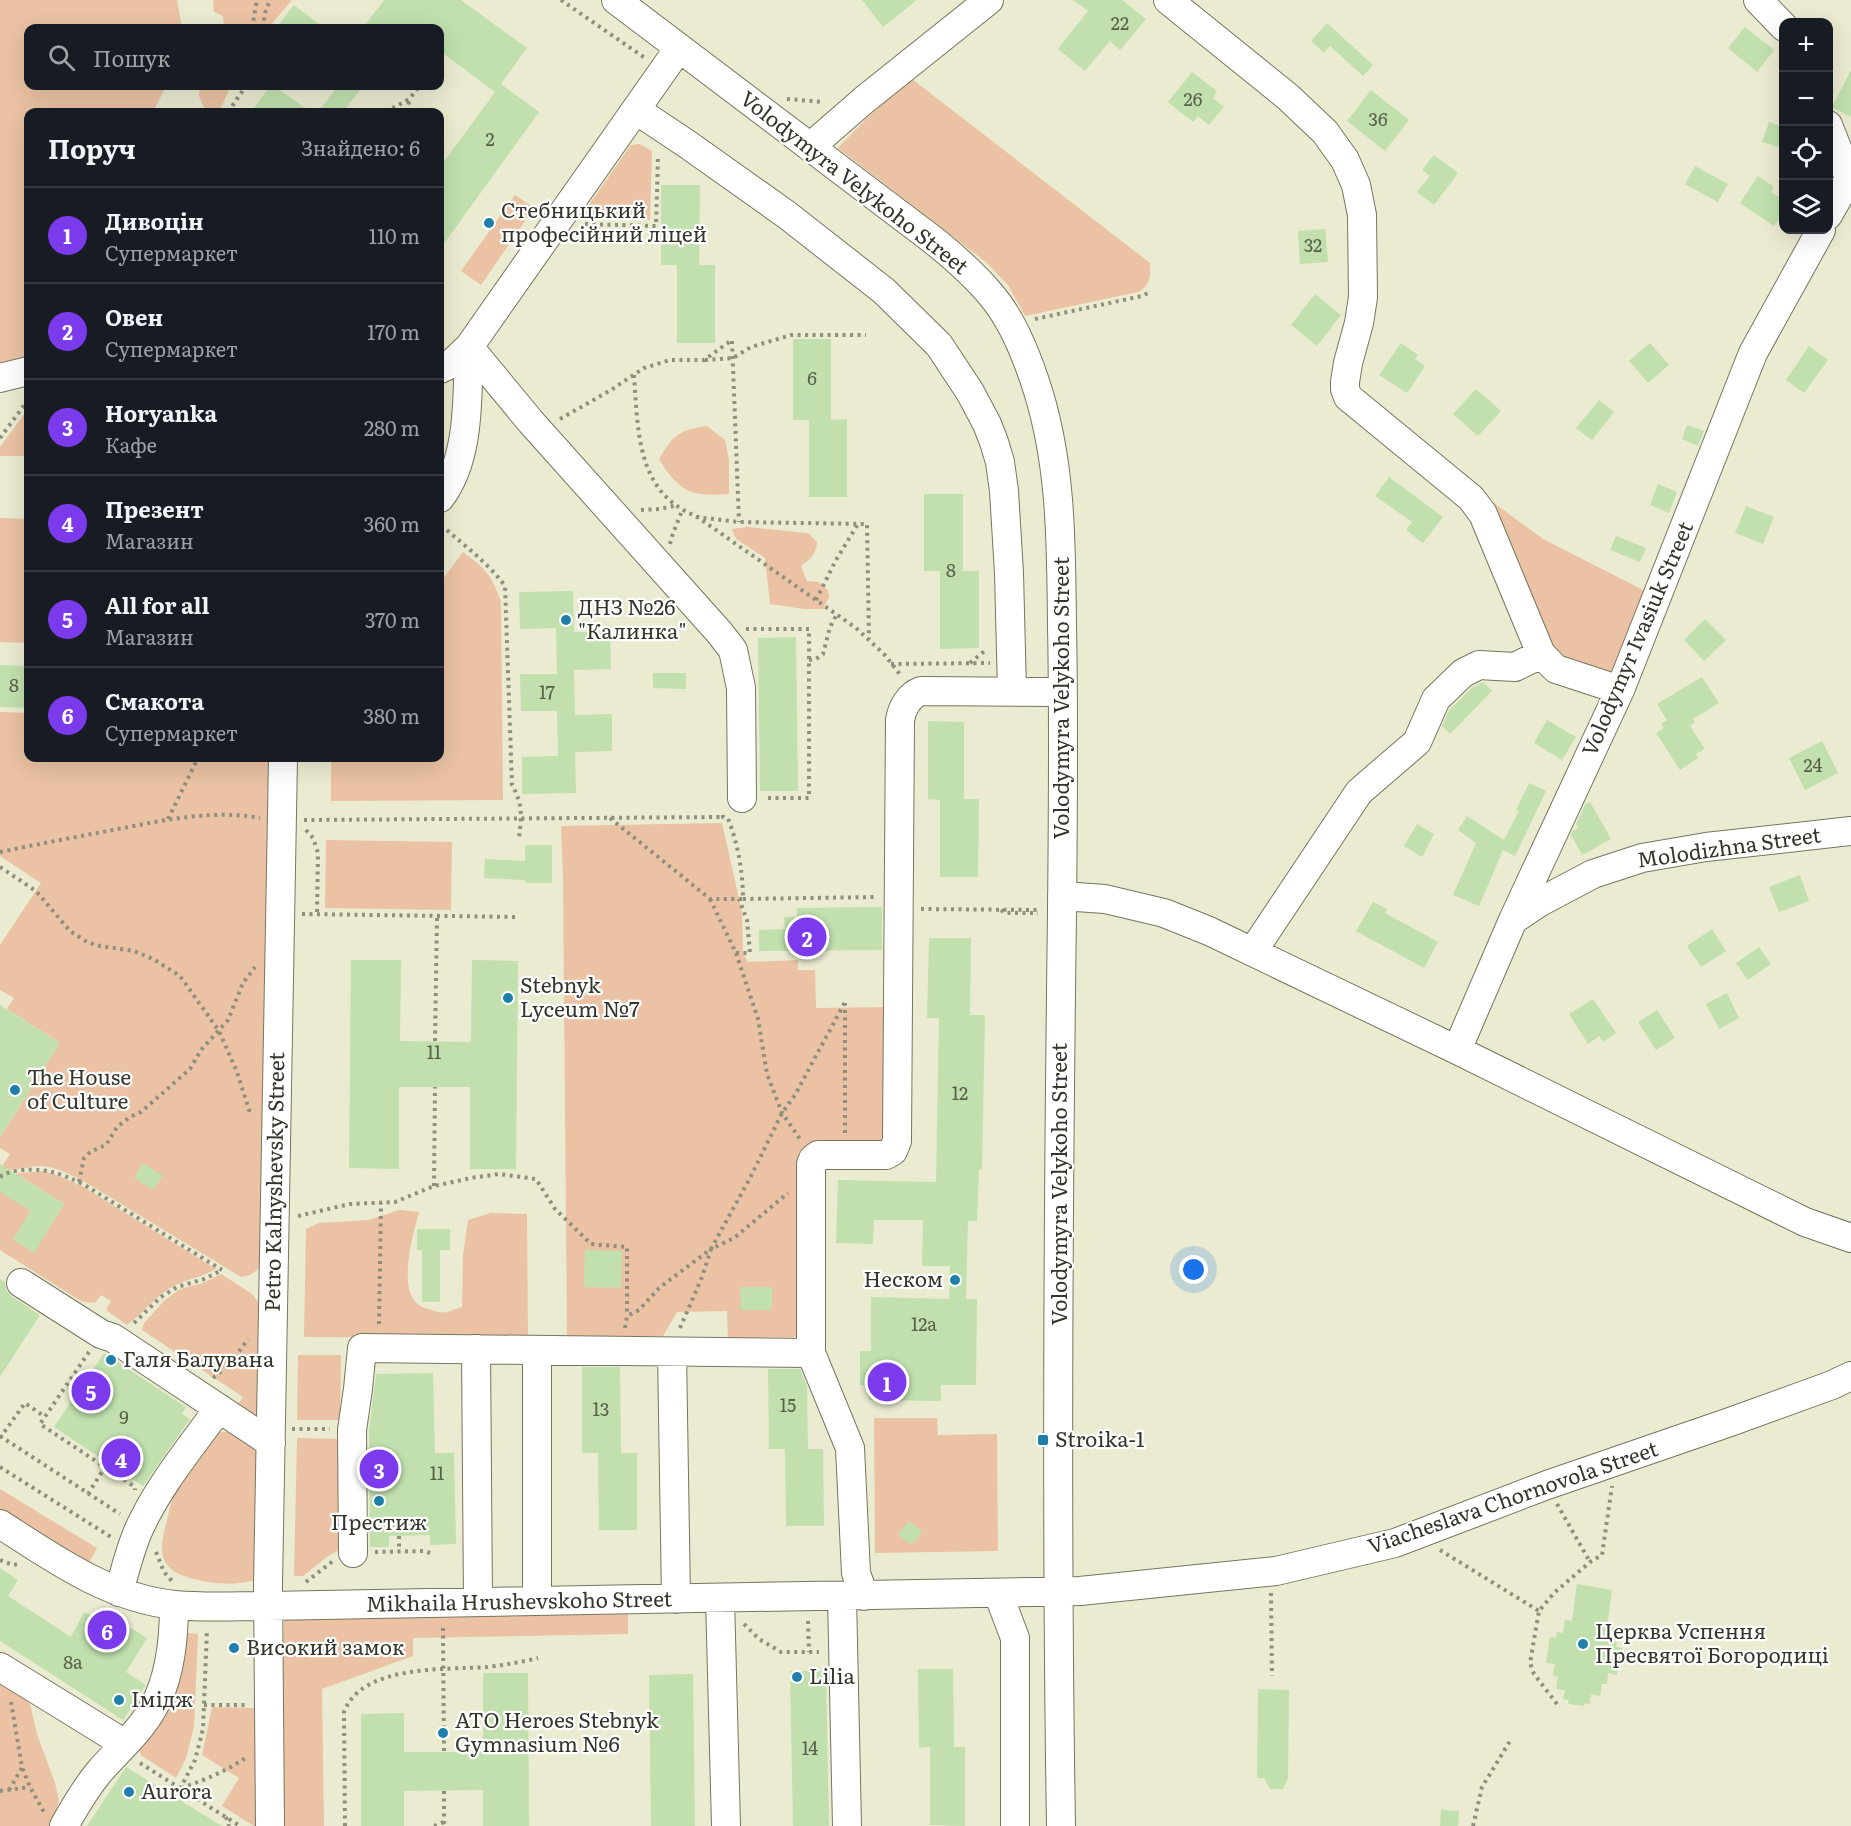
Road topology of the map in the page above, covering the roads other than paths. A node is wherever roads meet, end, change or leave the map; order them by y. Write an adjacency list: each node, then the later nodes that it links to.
1 (616, 0): 6 (street, Volodymyra Velykoho Street)
2 (989, 0): 9 (street)
3 (1168, 0): 18 (street)
4 (1758, 0): 5 (street)
5 (1779, 22)
6 (680, 48): 7 (street); 9 (street, Volodymyra Velykoho Street)
7 (636, 110): 13 (street); 20 (street)
8 (1828, 126): 10 (street)
9 (810, 147): 21 (street, Volodymyra Velykoho Street)
10 (1850, 177): 11 (street)
11 (1833, 206)
12 (1819, 234): 19 (street, Volodymyr Ivasiuk Street)
13 (469, 347): 14 (street); 17 (street); 23 (street)
14 (444, 367)
15 (24, 372): 16 (street)
16 (0, 378)
17 (444, 492)
18 (1541, 654): 19 (street); 27 (street)
19 (1620, 690): 26 (street, Volodymyr Ivasiuk Street)
20 (1012, 691): 21 (street); 34 (street)
21 (1063, 692): 25 (street, Volodymyra Velykoho Street)
22 (283, 762): 37 (street, Petro Kalnyshevsky Street)
23 (729, 807)
24 (1851, 831): 26 (street, Molodizhna Street)
25 (1046, 907): 27 (street); 41 (street, Volodymyra Velykoho Street)
26 (1513, 920): 28 (street, Volodymyr Ivasiuk Street)
27 (1253, 951): 28 (street)
28 (1457, 1050): 29 (street)
29 (1851, 1238)
30 (21, 1282): 36 (street)
31 (476, 1349): 32 (street); 39 (street); 47 (street)
32 (537, 1350): 33 (street); 46 (street)
33 (672, 1352): 34 (street); 45 (street)
34 (811, 1353): 43 (street)
35 (1851, 1376): 41 (street, Viacheslava Chornovola Street)
36 (219, 1408): 37 (street); 40 (street)
37 (282, 1436): 49 (street, Petro Kalnyshevsky Street)
38 (0, 1524): 40 (street, Mikhaila Hrushevskoho Street)
39 (353, 1553)
40 (119, 1592): 48 (street, Mikhaila Hrushevskoho Street)
41 (1057, 1592): 42 (street, Mikhaila Hrushevskoho Street); 57 (street, Volodymyra Velykoho Street)
42 (998, 1593): 43 (street, Mikhaila Hrushevskoho Street); 56 (street)
43 (853, 1596): 44 (street, Mikhaila Hrushevskoho Street); 55 (street)
44 (720, 1598): 45 (street, Mikhaila Hrushevskoho Street); 54 (street)
45 (676, 1599): 46 (street, Mikhaila Hrushevskoho Street)
46 (537, 1601): 47 (street, Mikhaila Hrushevskoho Street)
47 (478, 1602): 49 (street, Mikhaila Hrushevskoho Street)
48 (174, 1605): 49 (street, Mikhaila Hrushevskoho Street); 51 (street)
49 (268, 1606): 53 (street, Petro Kalnyshevsky Street)
50 (4, 1669): 51 (street)
51 (122, 1747): 52 (street)
52 (55, 1821)
53 (270, 1826)
54 (726, 1826)
55 (847, 1826)
56 (1015, 1826)
57 (1061, 1826)

